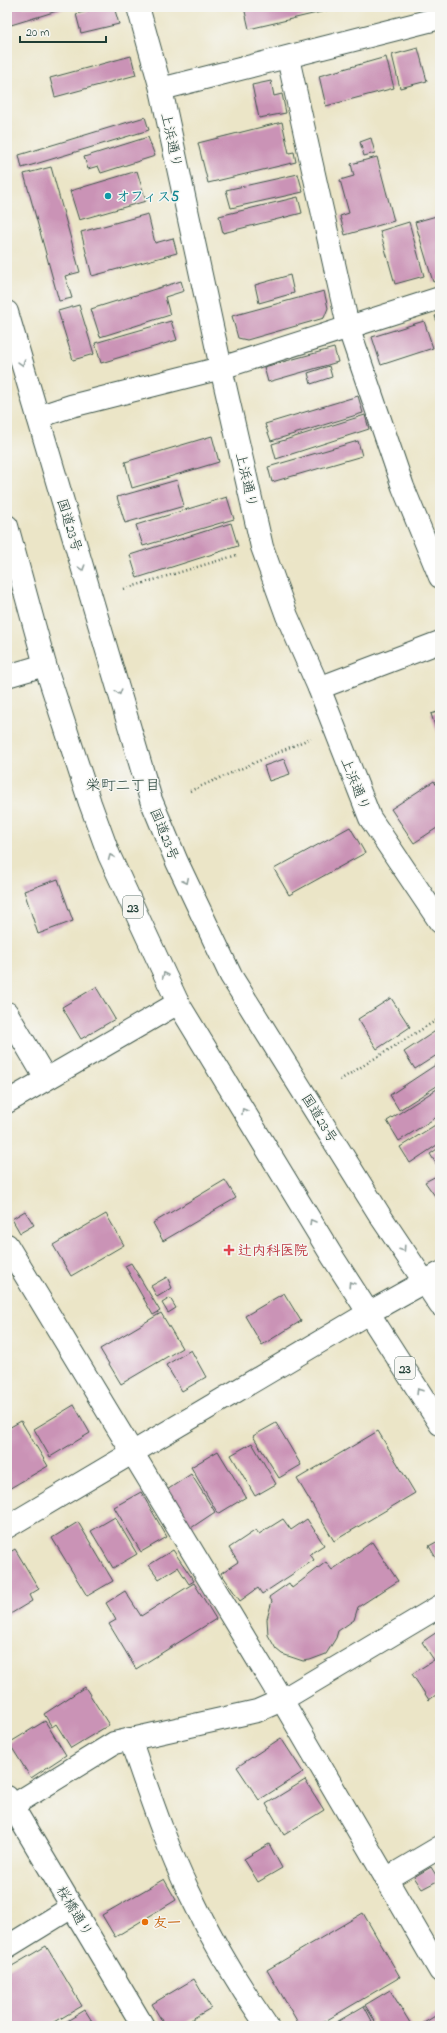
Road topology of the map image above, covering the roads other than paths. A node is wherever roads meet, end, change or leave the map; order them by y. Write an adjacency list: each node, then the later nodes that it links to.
1 (138, 7): 6 (main road, 上浜通り)
2 (438, 7): 3 (main road)
3 (440, 15)
4 (440, 18): 5 (main road)
5 (288, 58): 6 (main road); 9 (main road)
6 (161, 89): 10 (main road, 上浜通り)
7 (440, 298): 9 (main road)
8 (7, 312): 11 (main road, 国道23号, one-way to 11)
9 (348, 326): 10 (main road); 13 (main road)
10 (221, 368): 11 (main road); 17 (main road, 上浜通り)
11 (38, 417): 24 (main road, 国道23号, one-way to 24)
12 (7, 526): 15 (main road, 23)
13 (440, 577)
14 (440, 642): 17 (main road)
15 (45, 665): 16 (main road); 19 (main road, 23, one-way to 15)
16 (7, 676)
17 (319, 688): 18 (main road, 上浜通り)
18 (440, 922)
19 (178, 1003): 21 (main road); 26 (main road, 23, one-way to 19)
20 (7, 1013): 21 (main road)
21 (46, 1079): 22 (main road)
22 (7, 1102)
23 (7, 1245): 28 (main road)
24 (432, 1277): 25 (main road, 国道23号); 26 (main road)
25 (440, 1305)
26 (370, 1312): 27 (main road, 23, one-way to 26); 28 (main road)
27 (440, 1424)
28 (132, 1452): 29 (main road); 31 (main road)
29 (7, 1527)
30 (440, 1606): 31 (main road)
31 (282, 1700): 32 (main road); 35 (main road)
32 (130, 1739): 33 (main road); 40 (main road)
33 (10, 1802): 36 (main road, 桜橋通り)
34 (440, 1846): 35 (main road)
35 (386, 1879): 38 (main road)
36 (72, 1907): 37 (main road); 39 (main road, 桜橋通り)
37 (7, 1946)
38 (440, 1971)
39 (143, 2026)
40 (267, 2026)

